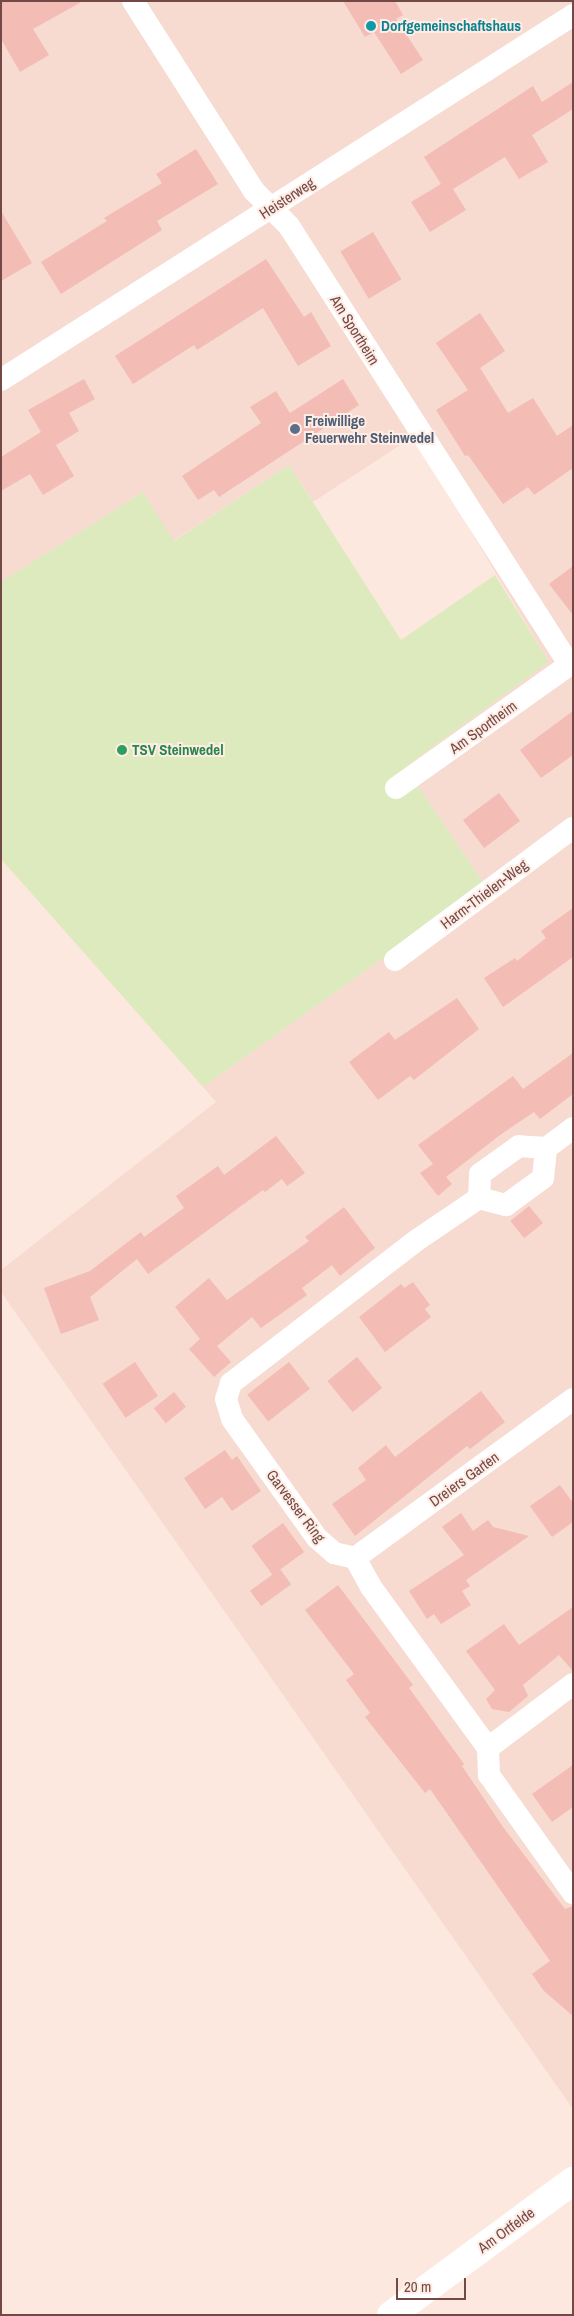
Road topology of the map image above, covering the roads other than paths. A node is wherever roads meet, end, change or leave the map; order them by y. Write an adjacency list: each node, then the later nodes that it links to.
1 (133, 1): 3 (street, Am Sportheim)
2 (573, 14): 3 (street, Heisterweg)
3 (270, 208): 4 (street, Heisterweg); 5 (street, Am Sportheim)
4 (1, 380)
5 (571, 663): 6 (street, Am Sportheim)
6 (396, 788)
7 (573, 828): 8 (street, Harm-Thielen-Weg)
8 (395, 960)
9 (573, 1128): 10 (street)
10 (546, 1148): 11 (street); 11 (street)
11 (479, 1198): 13 (street, Garvesser Ring)
12 (573, 1399): 13 (street, Dreiers Garten)
13 (355, 1558): 15 (street)
14 (573, 1684): 15 (street)
15 (488, 1748): 16 (street)
16 (573, 1893)
17 (573, 2181): 18 (street, Am Ortfelde)
18 (391, 2315)

